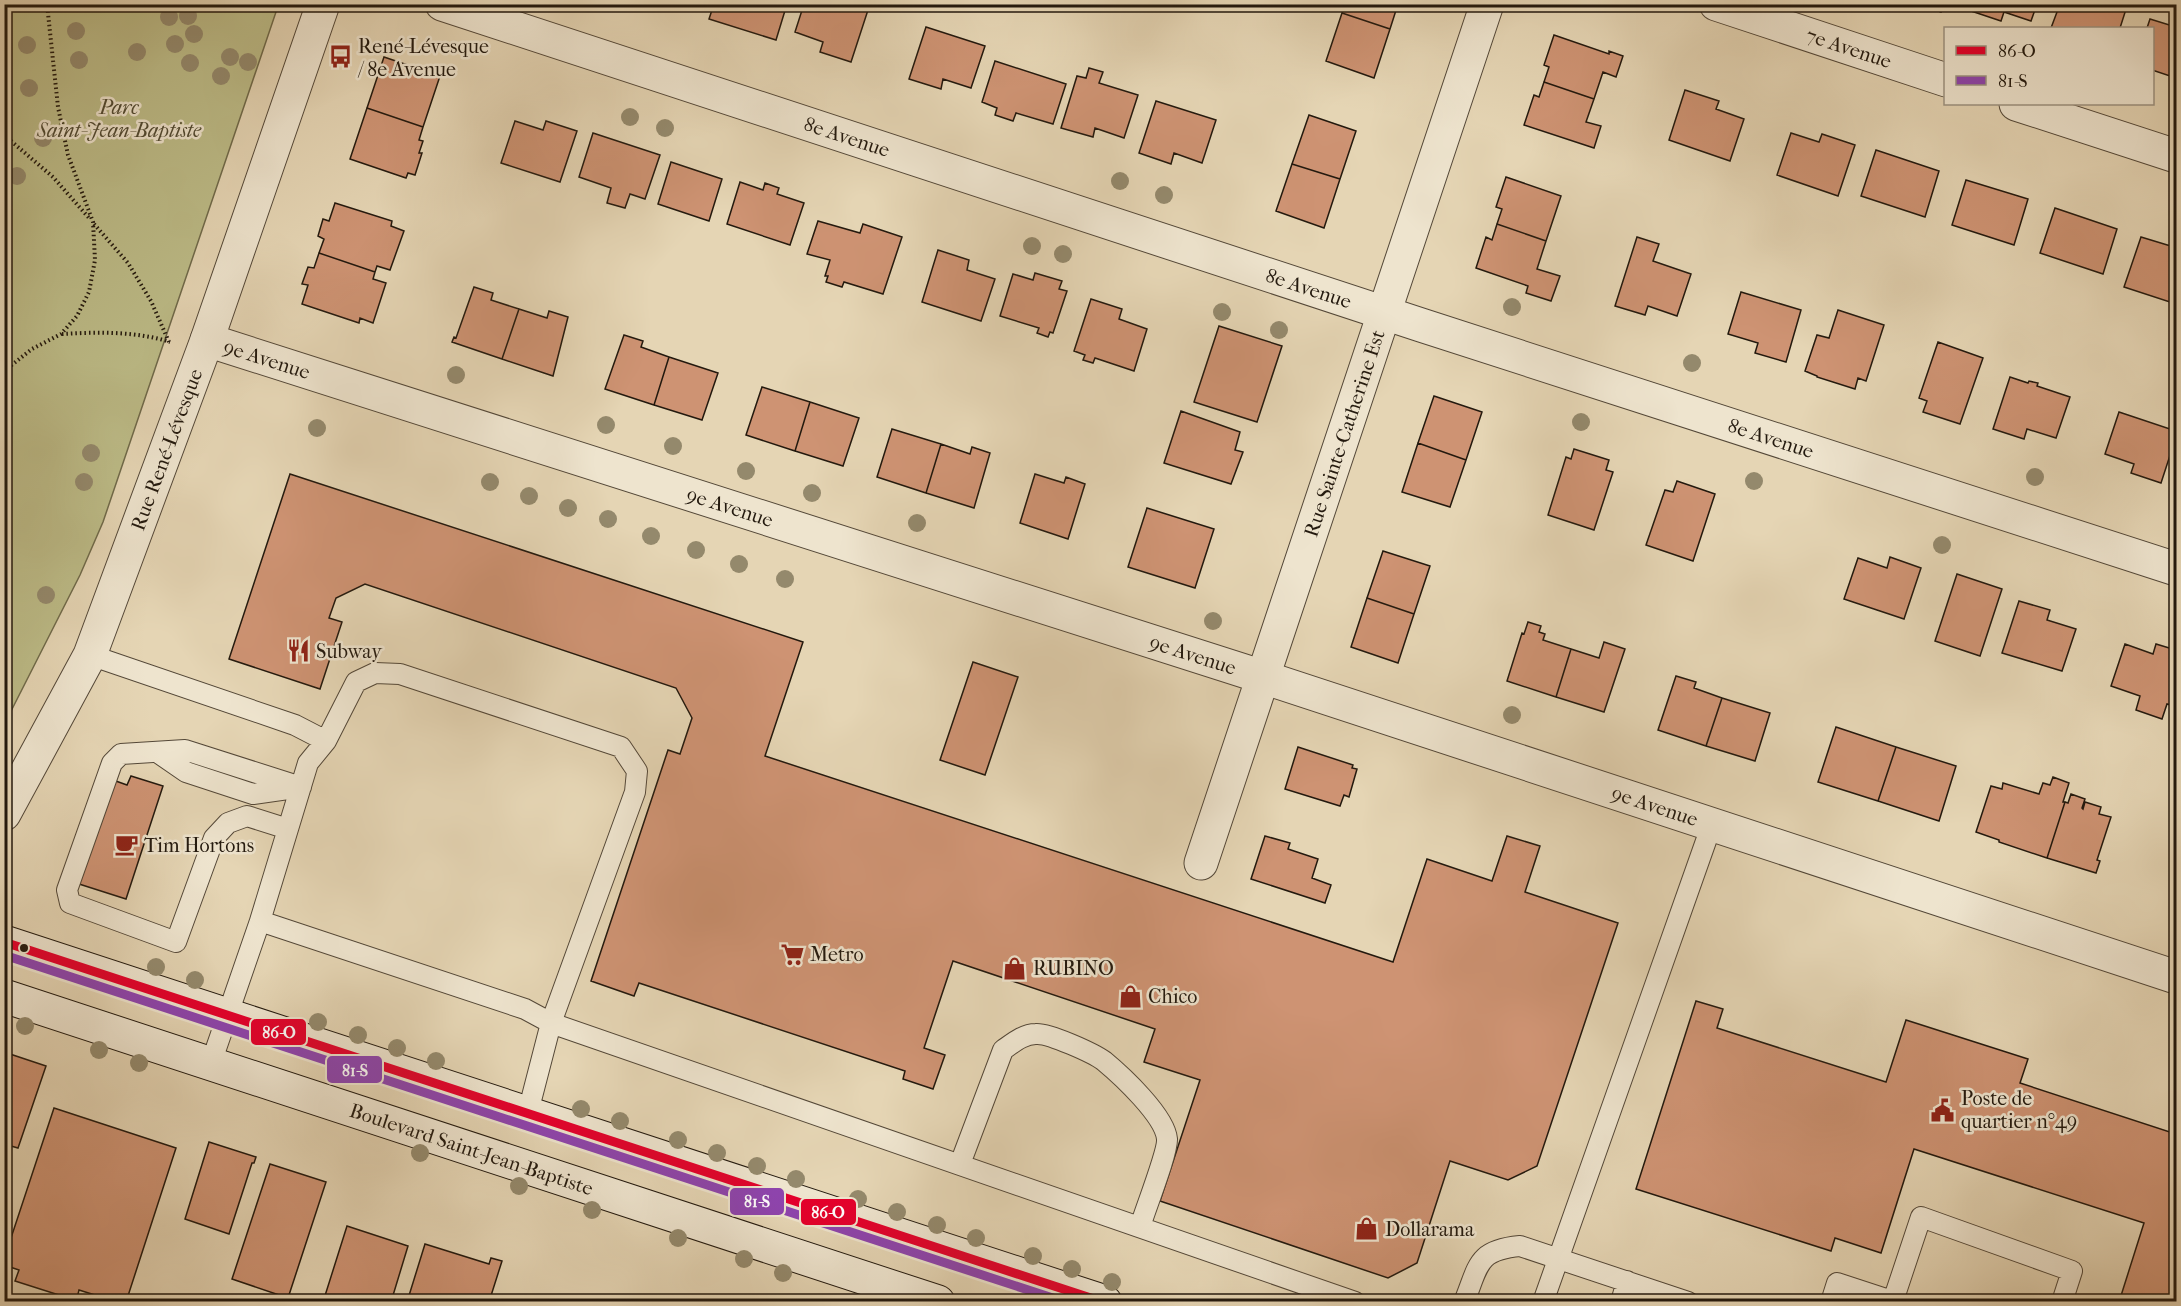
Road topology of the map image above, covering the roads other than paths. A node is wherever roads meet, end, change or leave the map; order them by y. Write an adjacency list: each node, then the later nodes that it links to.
1 (323, 4): 9 (street, Rue René-Lévesque)
2 (442, 4): 8 (street, 8e Avenue)
3 (1487, 4): 8 (street, Rue Sainte-Catherine Est)
4 (1716, 4): 5 (street, 7e Avenue)
5 (1944, 79)
6 (2019, 105): 7 (street)
7 (2176, 156)
8 (1385, 313): 10 (street, 8e Avenue); 12 (street, Rue Sainte-Catherine Est)
9 (205, 346): 11 (street, Rue René-Lévesque); 12 (street, 9e Avenue)
10 (2176, 569)
11 (90, 655): 13 (lane); 15 (street, Rue René-Lévesque)
12 (1263, 677): 16 (street, 9e Avenue); 18 (street, Rue Sainte-Catherine Est)
13 (327, 741): 14 (lane); 24 (lane)
14 (300, 787): 17 (lane); 17 (lane)
15 (4, 814)
16 (1712, 824): 21 (street, 9e Avenue); 30 (lane)
17 (288, 829): 19 (lane)
18 (1201, 864)
19 (260, 921): 23 (lane); 24 (lane)
20 (4, 942): 23 (street)
21 (2176, 977)
22 (4, 996): 25 (street, Boulevard Saint-Jean-Baptiste)
23 (227, 1015): 25 (lane); 26 (street)
24 (551, 1023): 26 (lane); 28 (lane)
25 (211, 1063): 27 (street, Boulevard Saint-Jean-Baptiste)
26 (528, 1112): 27 (street); 34 (street)
27 (513, 1162): 33 (street, Boulevard Saint-Jean-Baptiste)
28 (960, 1164): 29 (lane); 29 (lane)
29 (1140, 1227): 35 (lane)
30 (1558, 1259): 31 (lane); 36 (lane); 37 (lane)
31 (1627, 1281): 38 (lane); 39 (lane)
32 (1894, 1301): 40 (lane); 41 (lane)
33 (938, 1302)
34 (1105, 1302)
35 (1355, 1302)
36 (1464, 1302)
37 (1543, 1302)
38 (1621, 1302)
39 (1688, 1302)
40 (1831, 1302)
41 (2062, 1302)

